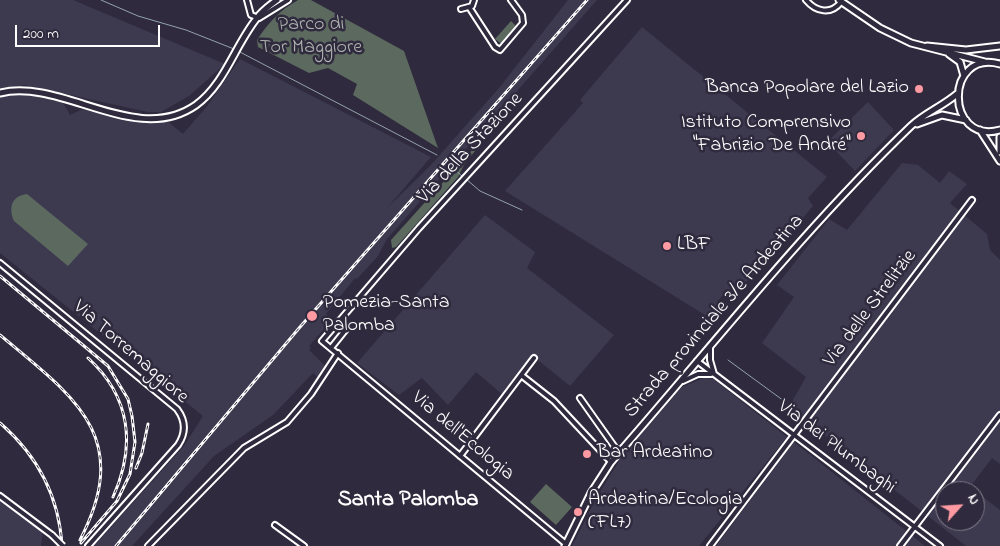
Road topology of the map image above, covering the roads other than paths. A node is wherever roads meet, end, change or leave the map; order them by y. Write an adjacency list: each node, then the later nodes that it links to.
1 (247, 0): 11 (street)
2 (277, 0): 11 (main road)
3 (288, 0): 11 (street)
4 (474, 0): 9 (street)
5 (511, 0): 9 (street)
6 (627, 0): 29 (street, Via della Stazione)
7 (806, 0): 8 (street)
8 (840, 1): 12 (main road)
9 (468, 7): 10 (street)
10 (461, 9)
11 (257, 18): 18 (main road)
12 (919, 46): 13 (main road); 14 (main road)
13 (1000, 46)
14 (947, 53): 15 (main road); 17 (main road)
15 (985, 62): 16 (main road); 17 (main road)
16 (999, 63)
17 (964, 76): 19 (main road)
18 (0, 93)
19 (957, 94): 20 (main road); 21 (main road)
20 (966, 120): 21 (main road); 22 (main road)
21 (912, 126): 30 (main road, Strada provinciale 3/e Ardeatina)
22 (980, 129): 23 (main road); 26 (main road)
23 (1000, 130)
24 (1000, 137): 25 (main road)
25 (1000, 152)
26 (1000, 162)
27 (972, 200): 40 (street, Via delle Strelitzie)
28 (0, 263): 49 (street, Via Torremaggiore)
29 (339, 321): 31 (street); 31 (street, Via della Stazione)
30 (711, 345): 34 (main road, Strada provinciale 3/e Ardeatina); 35 (street)
31 (331, 348): 32 (street)
32 (338, 353): 42 (street, Via dell'Ecologia); 50 (street)
33 (534, 358): 36 (street)
34 (697, 361): 35 (street, Via dei Plumbaghi); 37 (main road, Strada provinciale 3/e Ardeatina)
35 (714, 374): 37 (street); 40 (street, Via dei Plumbaghi)
36 (521, 375): 42 (street); 43 (street)
37 (677, 385): 41 (main road, Strada provinciale 3/e Ardeatina)
38 (580, 398): 41 (street)
39 (1000, 415): 46 (street)
40 (794, 435): 46 (street, Via dei Plumbaghi); 52 (street, Via delle Strelitzie)
41 (619, 453): 43 (main road, Strada provinciale 3/e Ardeatina)
42 (460, 456): 47 (street, Via dell'Ecologia)
43 (611, 462): 47 (main road, Strada provinciale 3/e Ardeatina)
44 (0, 496): 48 (street, bridge)
45 (275, 525): 51 (street)
46 (915, 527): 53 (street); 54 (street, Via dei Plumbaghi)
47 (565, 545)
48 (63, 546)
49 (88, 546)
50 (148, 546)
51 (304, 546)
52 (710, 546)
53 (900, 546)
54 (940, 546)

